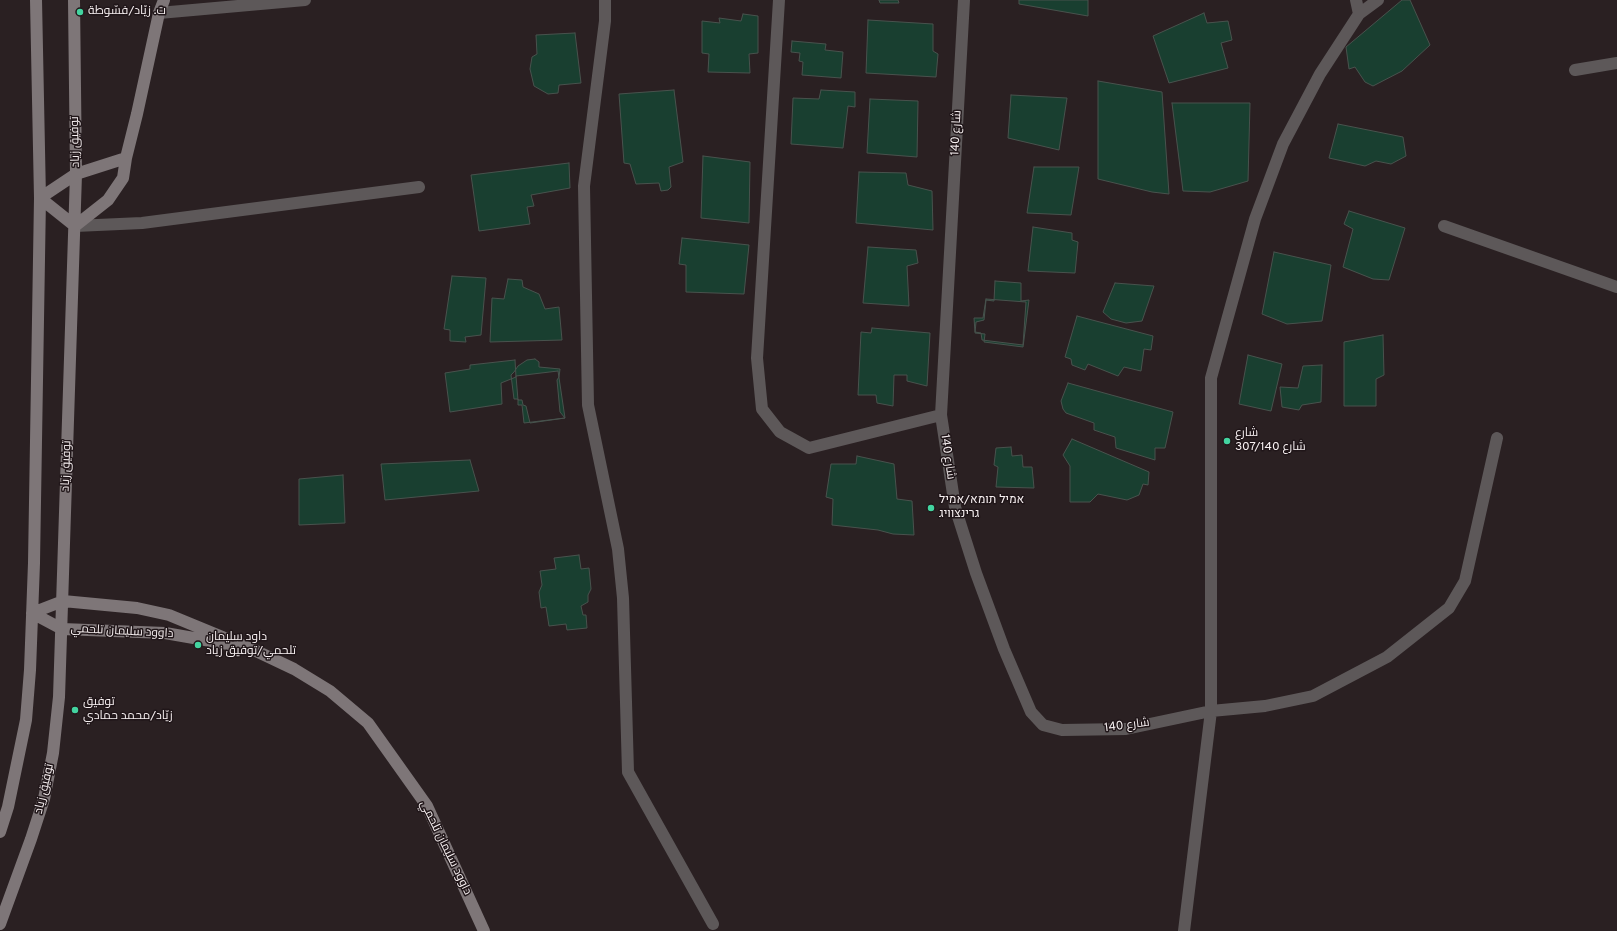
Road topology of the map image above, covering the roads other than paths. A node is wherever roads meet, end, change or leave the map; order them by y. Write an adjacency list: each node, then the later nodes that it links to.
1 (36, 0): 17 (main road)
2 (74, 0): 15 (main road, توفيق زياد)
3 (164, 0): 10 (main road)
4 (305, 0): 10 (street)
5 (605, 0): 30 (street)
6 (779, 0): 21 (street)
7 (964, 0): 21 (street, شارع 140)
8 (1356, 0): 11 (street)
9 (1378, 0): 11 (street)
10 (160, 13): 14 (main road)
11 (1359, 14): 27 (street)
12 (1617, 63): 13 (street)
13 (1575, 70)
14 (126, 158): 15 (main road); 18 (main road)
15 (76, 174): 17 (main road); 18 (main road, توفيق زياد)
16 (419, 187): 18 (street)
17 (40, 198): 18 (main road); 24 (main road)
18 (75, 226): 23 (main road, توفيق زياد)
19 (1444, 226): 20 (street)
20 (1617, 287)
21 (941, 415): 27 (street, شارع 140)
22 (1497, 438): 27 (street, شارع 140)
23 (63, 601): 24 (main road, داوود سليمان تلحمي); 25 (main road, توفيق زياد); 26 (main road, داوود سليمان تلحمي)
24 (32, 613): 25 (main road, داوود سليمان تلحمي); 28 (main road)
25 (62, 629): 26 (main road, داوود سليمان تلحمي); 29 (main road, توفيق زياد)
26 (254, 650): 31 (main road, داوود سليمان تلحمي)
27 (1211, 711): 32 (street)
28 (0, 832)
29 (0, 924)
30 (713, 924)
31 (484, 931)
32 (1184, 931)

